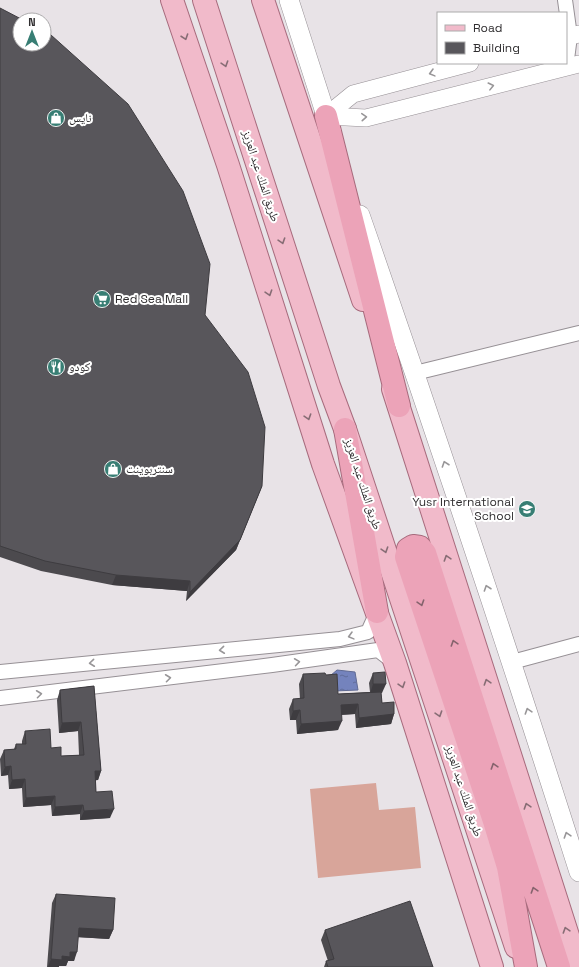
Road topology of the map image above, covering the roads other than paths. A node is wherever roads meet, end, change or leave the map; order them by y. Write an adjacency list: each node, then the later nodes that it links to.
1 (172, 0): 10 (main road, one-way to 10)
2 (204, 0): 13 (main road, طريق الملك عبد العزيز, one-way to 13)
3 (263, 0): 14 (main road)
4 (288, 0): 9 (main road)
5 (565, 0): 6 (street)
6 (572, 36): 8 (street)
7 (466, 64): 9 (street, one-way to 9)
8 (573, 66): 9 (street, one-way to 8)
9 (326, 116): 12 (main road); 14 (highway)
10 (228, 165): 13 (main road); 16 (main road, one-way to 16)
11 (579, 334): 12 (street)
12 (415, 373): 18 (main road, one-way to 12)
13 (329, 386): 15 (main road, طريق الملك عبد العزيز)
14 (399, 406): 27 (main road, one-way to 14)
15 (345, 429): 16 (highway); 24 (main road, طريق الملك عبد العزيز, one-way to 24)
16 (377, 612): 19 (main road); 20 (street, one-way to 20)
17 (579, 644): 18 (street)
18 (512, 662): 22 (main road, one-way to 18)
19 (395, 663): 21 (street, one-way to 19); 23 (main road, one-way to 23)
20 (0, 672)
21 (0, 698)
22 (579, 872)
23 (492, 967)
24 (522, 967)
25 (526, 967): 26 (highway, one-way to 25)
26 (559, 967)
27 (578, 967)

